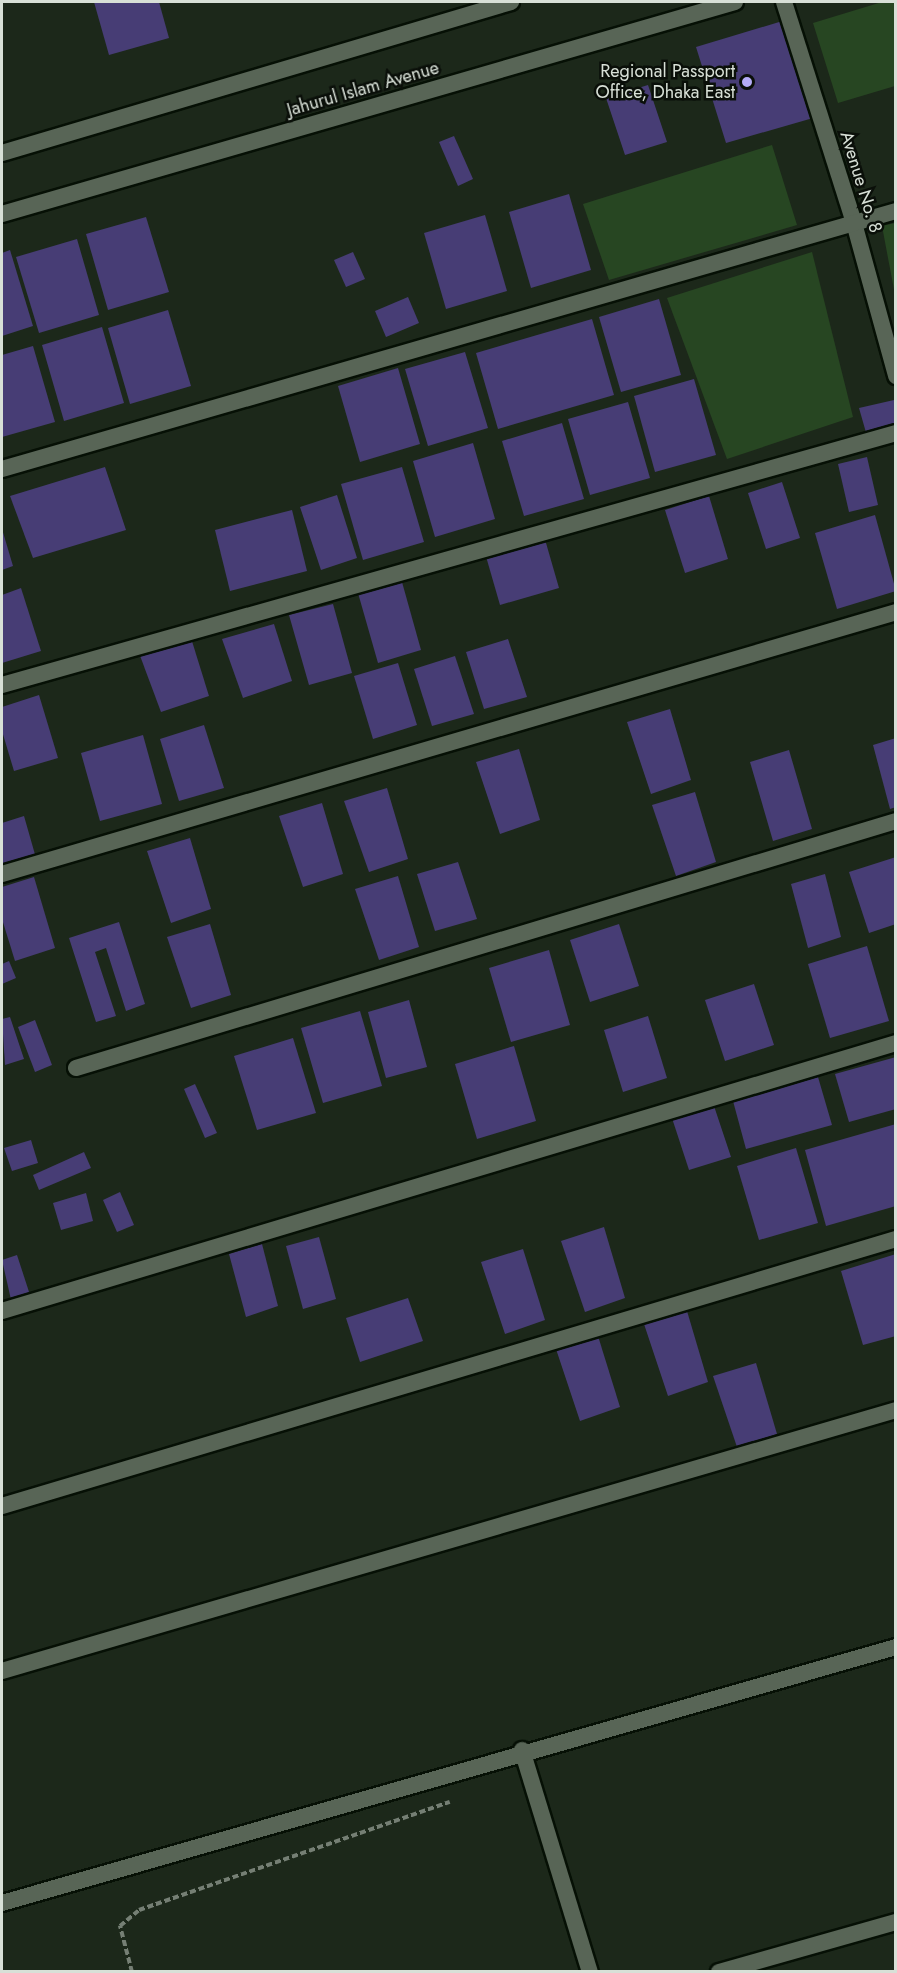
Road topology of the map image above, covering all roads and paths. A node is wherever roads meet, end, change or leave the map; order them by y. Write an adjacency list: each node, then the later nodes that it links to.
1 (511, 2): 4 (street)
2 (735, 2): 6 (street, Jahurul Islam Avenue)
3 (784, 2): 7 (street, Avenue No. 8)
4 (2, 153)
5 (896, 211): 7 (street)
6 (2, 214)
7 (854, 223): 8 (street, Avenue No. 8); 10 (street)
8 (896, 376)
9 (896, 433): 12 (street)
10 (2, 469)
11 (896, 612): 14 (street)
12 (2, 685)
13 (896, 821): 16 (street)
14 (2, 874)
15 (896, 1043): 18 (street)
16 (76, 1068)
17 (896, 1239): 20 (street)
18 (2, 1311)
19 (896, 1410): 22 (street)
20 (2, 1506)
21 (896, 1647): 23 (street)
22 (2, 1671)
23 (522, 1750): 25 (street); 28 (street)
24 (454, 1801): 27 (path)
25 (2, 1904)
26 (896, 1922): 29 (street)
27 (132, 1971)
28 (590, 1971)
29 (719, 1971)

